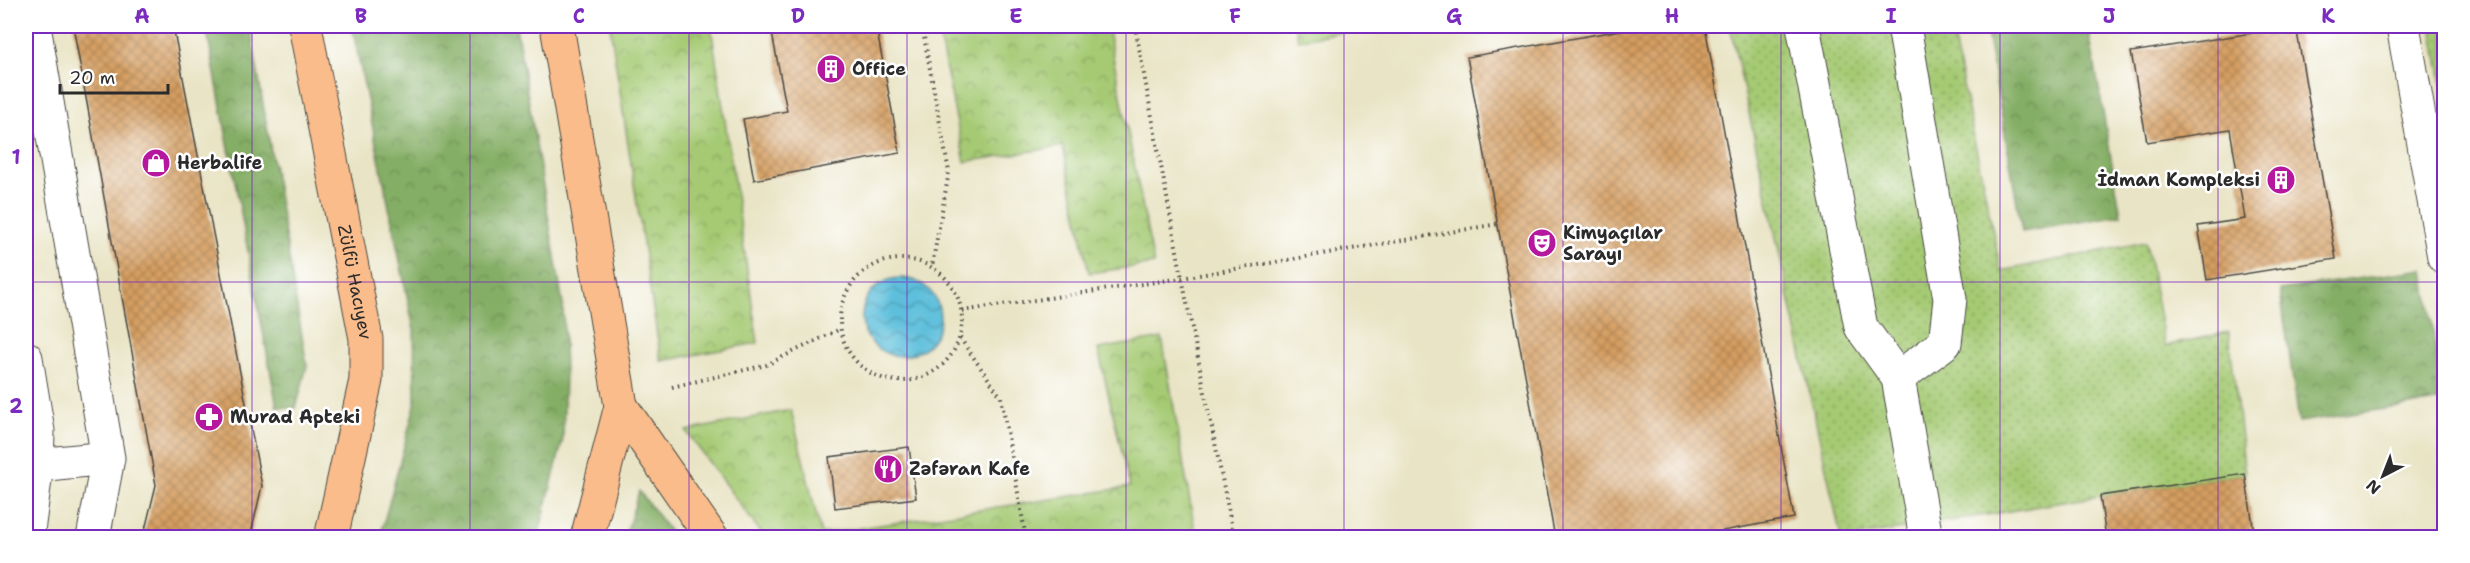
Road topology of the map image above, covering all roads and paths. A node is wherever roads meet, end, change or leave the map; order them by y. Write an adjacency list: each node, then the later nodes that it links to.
1 (34, 26): 20 (lane)
2 (305, 26): 24 (main road, Zülfü Hacıyev)
3 (557, 26): 19 (main road)
4 (922, 26): 11 (path)
5 (1135, 26): 12 (path)
6 (1803, 26): 17 (lane)
7 (1904, 26): 17 (lane)
8 (2403, 26): 10 (lane)
9 (1498, 224): 12 (path)
10 (2445, 257)
11 (932, 266): 13 (path); 14 (path)
12 (1182, 278): 13 (path); 28 (path)
13 (962, 311): 15 (path)
14 (840, 329): 15 (path); 18 (path)
15 (960, 338): 27 (path)
16 (26, 358): 21 (lane)
17 (1898, 378): 29 (lane)
18 (672, 387)
19 (621, 406): 25 (main road); 26 (main road)
20 (108, 458): 21 (lane); 23 (lane)
21 (31, 468): 22 (lane)
22 (27, 537)
23 (93, 537)
24 (331, 537)
25 (587, 537)
26 (712, 537)
27 (1026, 537)
28 (1234, 537)
29 (1926, 537)

